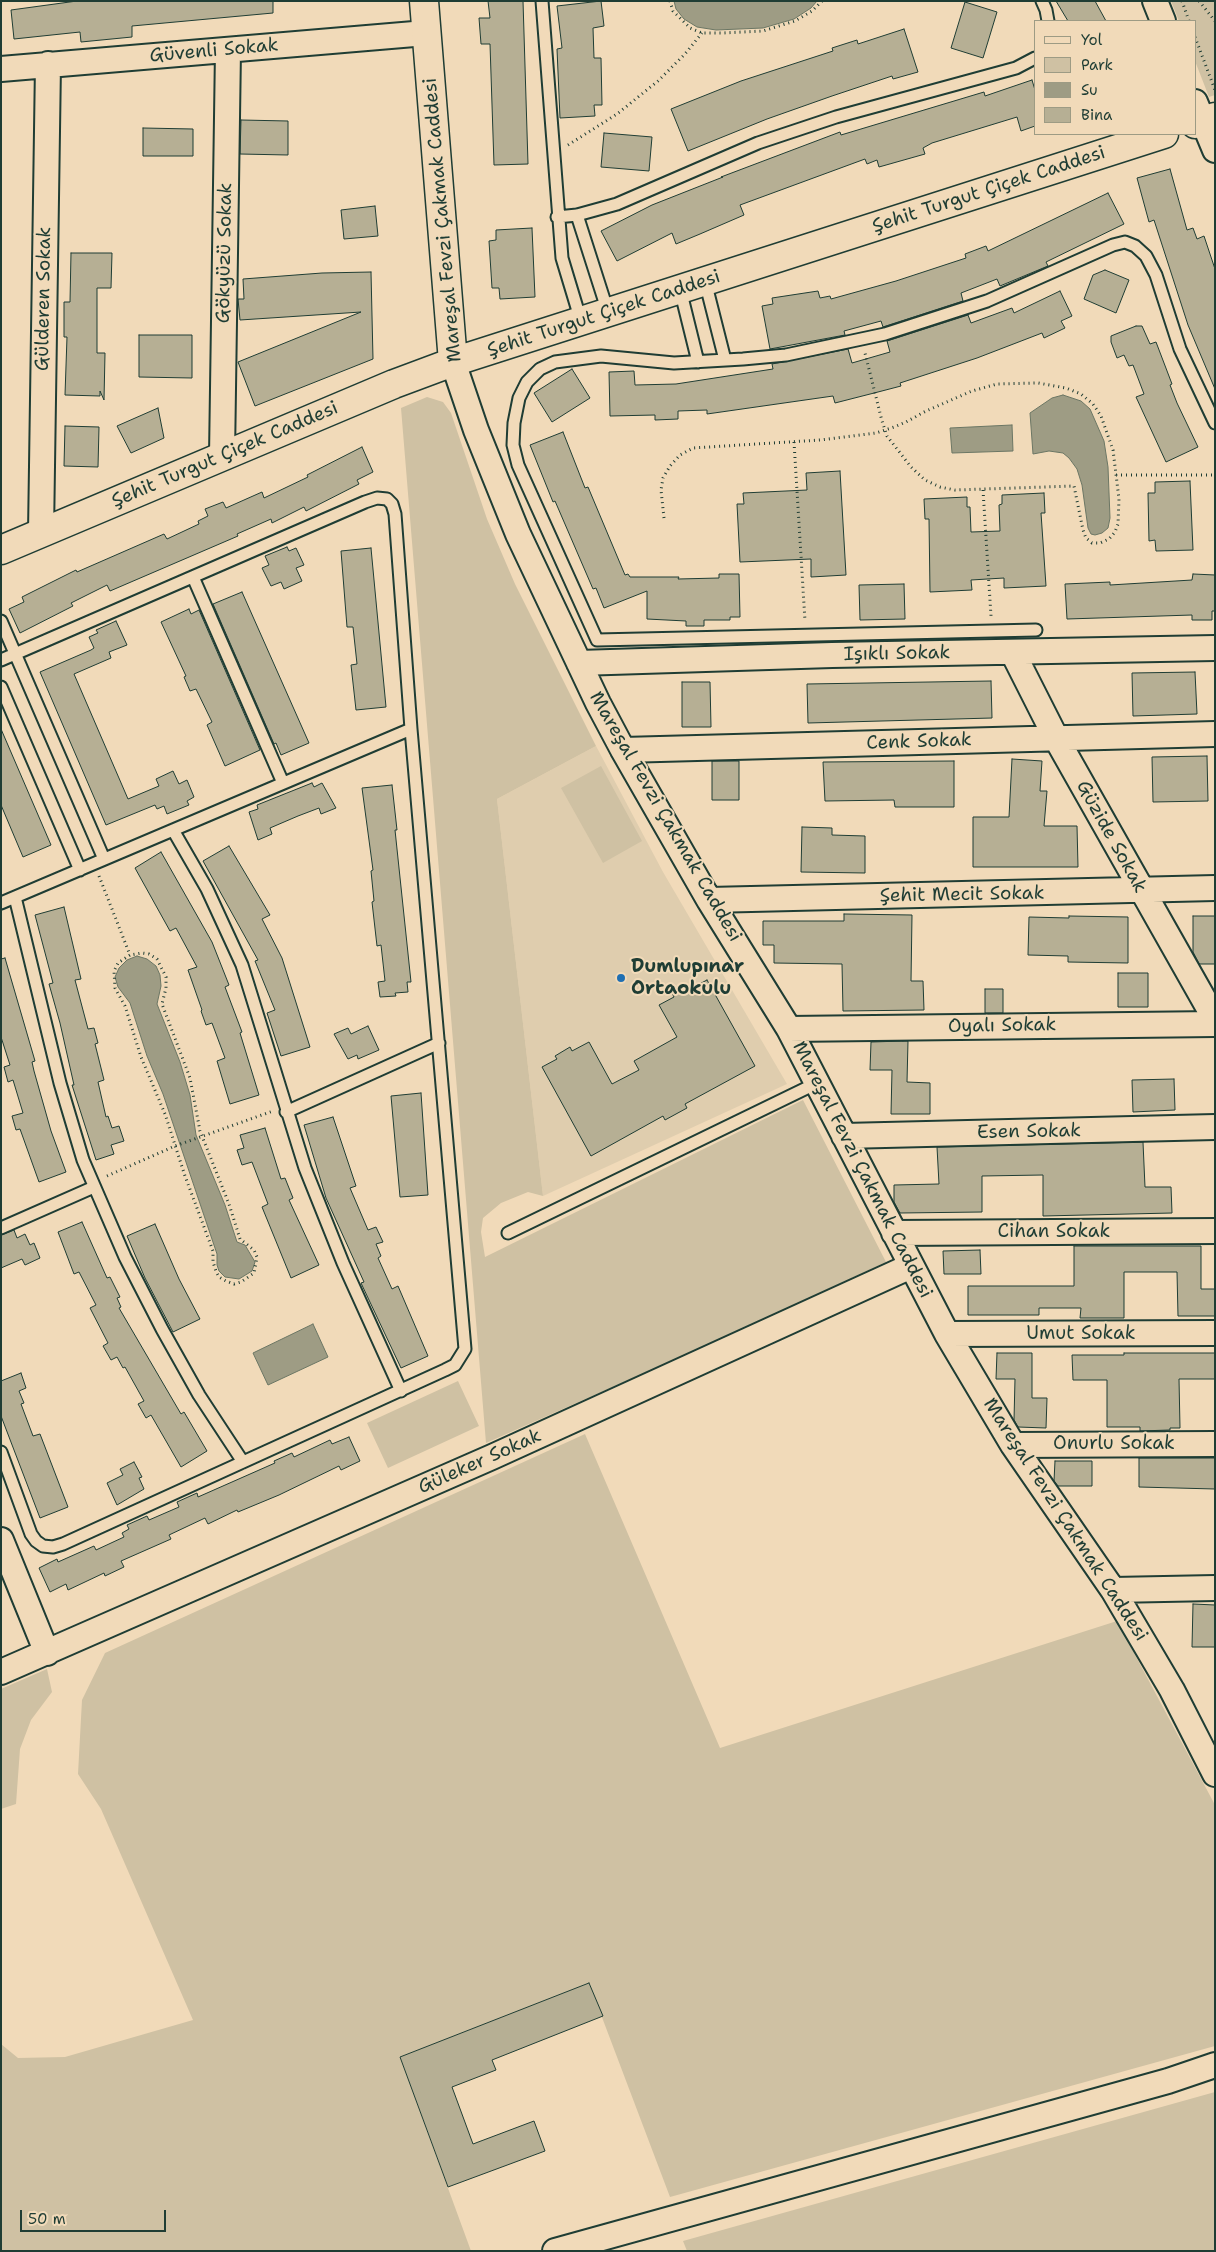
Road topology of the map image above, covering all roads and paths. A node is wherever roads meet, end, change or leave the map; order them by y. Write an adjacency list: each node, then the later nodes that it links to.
1 (424, 1): 13 (street, Mareşal Fevzi Çakmak Caddesi)
2 (542, 1): 24 (lane)
3 (670, 1): 14 (path)
4 (822, 1): 14 (path)
5 (1042, 1): 9 (lane)
6 (1155, 1): 10 (street)
7 (1182, 1): 11 (path)
8 (1199, 1): 12 (path)
9 (1048, 20)
10 (1163, 20)
11 (1189, 20)
12 (1215, 21)
13 (426, 32): 16 (street, Güvenli Sokak); 32 (street, Mareşal Fevzi Çakmak Caddesi)
14 (702, 33): 24 (path)
15 (1196, 40): 20 (path)
16 (228, 50): 18 (street, Güvenli Sokak); 37 (street, Gökyüzü Sokak)
17 (1034, 59): 25 (lane)
18 (48, 64): 19 (street, Güvenli Sokak); 42 (street, Gülderen Sokak)
19 (1, 68)
20 (1215, 90)
21 (1202, 116): 23 (street)
22 (1161, 135): 27 (street, Şehit Turgut Çiçek Caddesi)
23 (1215, 150)
24 (553, 154): 26 (lane)
25 (577, 215): 26 (lane); 28 (lane)
26 (557, 217): 29 (lane)
27 (692, 285): 28 (street, Şehit Turgut Çiçek Caddesi); 31 (lane); 33 (lane)
28 (608, 312): 29 (street, Şehit Turgut Çiçek Caddesi)
29 (581, 321): 32 (street, Şehit Turgut Çiçek Caddesi)
30 (861, 340): 31 (lane); 34 (lane); 35 (path)
31 (725, 360): 33 (lane)
32 (453, 362): 37 (street, Şehit Turgut Çiçek Caddesi); 53 (street, Mareşal Fevzi Çakmak Caddesi)
33 (698, 362): 48 (lane)
34 (1215, 423)
35 (885, 430): 36 (path); 38 (path); 40 (path)
36 (794, 442): 41 (path); 48 (path)
37 (222, 456): 42 (street, Şehit Turgut Çiçek Caddesi)
38 (1116, 475): 39 (path); 40 (path)
39 (1215, 475)
40 (983, 490): 47 (path)
41 (664, 518)
42 (40, 534): 43 (street, Şehit Turgut Çiçek Caddesi)
43 (1, 550)
44 (192, 577): 51 (lane); 55 (lane); 59 (lane)
45 (1, 621): 51 (lane)
46 (1036, 630): 47 (lane)
47 (992, 631): 48 (lane)
48 (806, 636)
49 (1215, 648): 50 (street, Işıklı Sokak)
50 (1013, 653): 53 (street, Işıklı Sokak); 57 (street, Güzide Sokak)
51 (15, 654): 52 (lane); 61 (lane)
52 (1, 660)
53 (579, 663): 58 (street, Mareşal Fevzi Çakmak Caddesi)
54 (1, 687): 62 (lane)
55 (411, 729): 59 (lane); 72 (lane)
56 (1215, 734): 57 (street, Cenk Sokak)
57 (1056, 738): 58 (street, Cenk Sokak); 64 (street, Güzide Sokak)
58 (623, 750): 66 (street, Mareşal Fevzi Çakmak Caddesi)
59 (283, 783): 60 (lane)
60 (173, 830): 61 (lane); 74 (lane)
61 (99, 861): 62 (lane); 68 (path)
62 (80, 870): 65 (lane)
63 (1215, 888): 64 (street, Şehit Mecit Sokak)
64 (1141, 890): 66 (street, Şehit Mecit Sokak); 69 (street, Güzide Sokak)
65 (15, 897): 67 (lane); 79 (lane)
66 (709, 900): 71 (street, Mareşal Fevzi Çakmak Caddesi)
67 (1, 903)
68 (130, 955): 76 (path); 78 (path)
69 (1215, 1019)
70 (1215, 1024): 71 (street, Oyalı Sokak)
71 (789, 1029): 73 (street, Mareşal Fevzi Çakmak Caddesi)
72 (439, 1043): 74 (lane); 87 (lane)
73 (817, 1083): 77 (street, Mareşal Fevzi Çakmak Caddesi); 82 (lane)
74 (286, 1109): 76 (path); 87 (lane)
75 (1215, 1127): 77 (street, Esen Sokak)
76 (202, 1136): 78 (path); 78 (path)
77 (844, 1136): 83 (street, Mareşal Fevzi Çakmak Caddesi)
78 (177, 1145): 79 (path)
79 (93, 1185): 80 (lane); 91 (lane)
80 (1, 1228)
81 (1215, 1231): 83 (street, Cihan Sokak)
82 (508, 1233)
83 (894, 1233): 84 (street, Mareşal Fevzi Çakmak Caddesi)
84 (911, 1266): 86 (street, Mareşal Fevzi Çakmak Caddesi); 95 (street, Güleker Sokak)
85 (1215, 1333): 86 (street, Umut Sokak)
86 (947, 1334): 89 (street, Mareşal Fevzi Çakmak Caddesi)
87 (401, 1390): 91 (lane)
88 (1215, 1444): 89 (street, Onurlu Sokak)
89 (1013, 1445): 94 (street, Mareşal Fevzi Çakmak Caddesi)
90 (1, 1452): 91 (lane)
91 (243, 1462)
92 (1, 1540): 95 (street)
93 (1215, 1588): 94 (street)
94 (1114, 1590): 97 (street, Mareşal Fevzi Çakmak Caddesi)
95 (46, 1653): 96 (street, Güleker Sokak)
96 (1, 1672)
97 (1215, 1774)
98 (1215, 2065): 99 (street)
99 (555, 2251)

